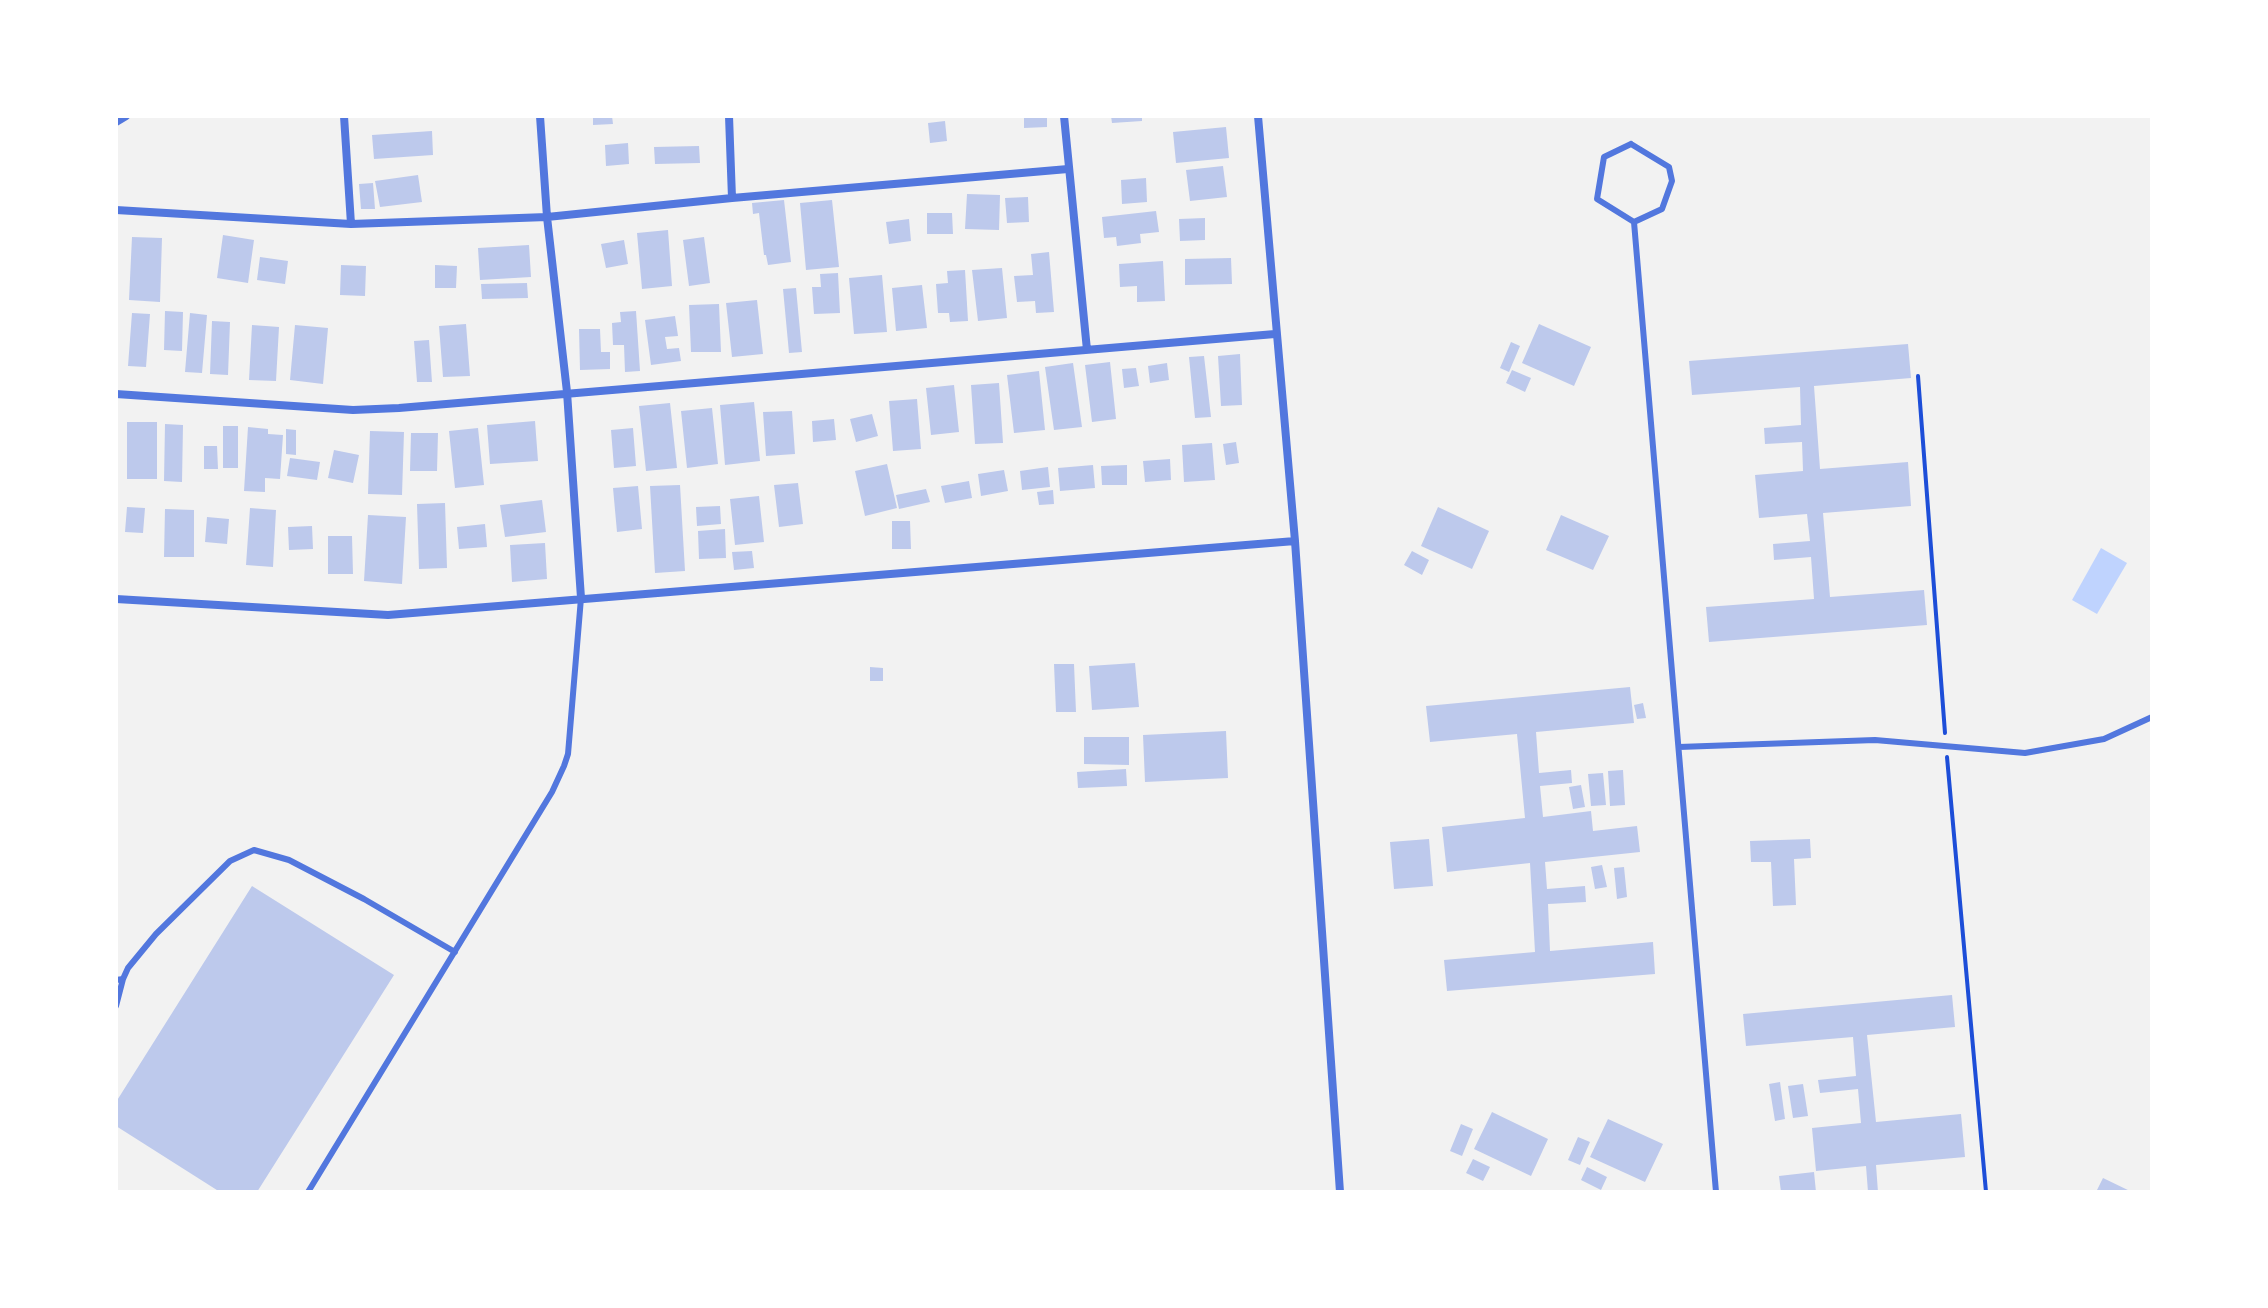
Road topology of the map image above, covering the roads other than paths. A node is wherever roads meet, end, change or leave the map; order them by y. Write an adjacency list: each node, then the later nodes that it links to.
1 (126, 116): 7 (street)
2 (344, 116): 13 (street)
3 (540, 116): 11 (street)
4 (729, 116): 9 (street)
5 (1064, 116): 8 (street)
6 (1258, 116): 14 (street)
7 (116, 122)
8 (1068, 169): 9 (street); 15 (street)
9 (732, 198): 11 (street)
10 (116, 210): 13 (street)
11 (547, 217): 13 (street); 16 (street)
12 (1634, 222): 12 (lane); 22 (lane)
13 (351, 224)
14 (1275, 334): 15 (street); 18 (street)
15 (1087, 350): 16 (street)
16 (567, 392): 17 (street); 19 (street)
17 (116, 394)
18 (1295, 541): 19 (street); 27 (street)
19 (581, 598): 20 (street); 23 (lane)
20 (116, 599)
21 (2152, 717): 22 (lane)
22 (1679, 747): 28 (lane)
23 (455, 952): 24 (lane); 26 (lane)
24 (119, 979): 25 (lane)
25 (116, 1006)
26 (308, 1192)
27 (1340, 1192)
28 (1716, 1192)

